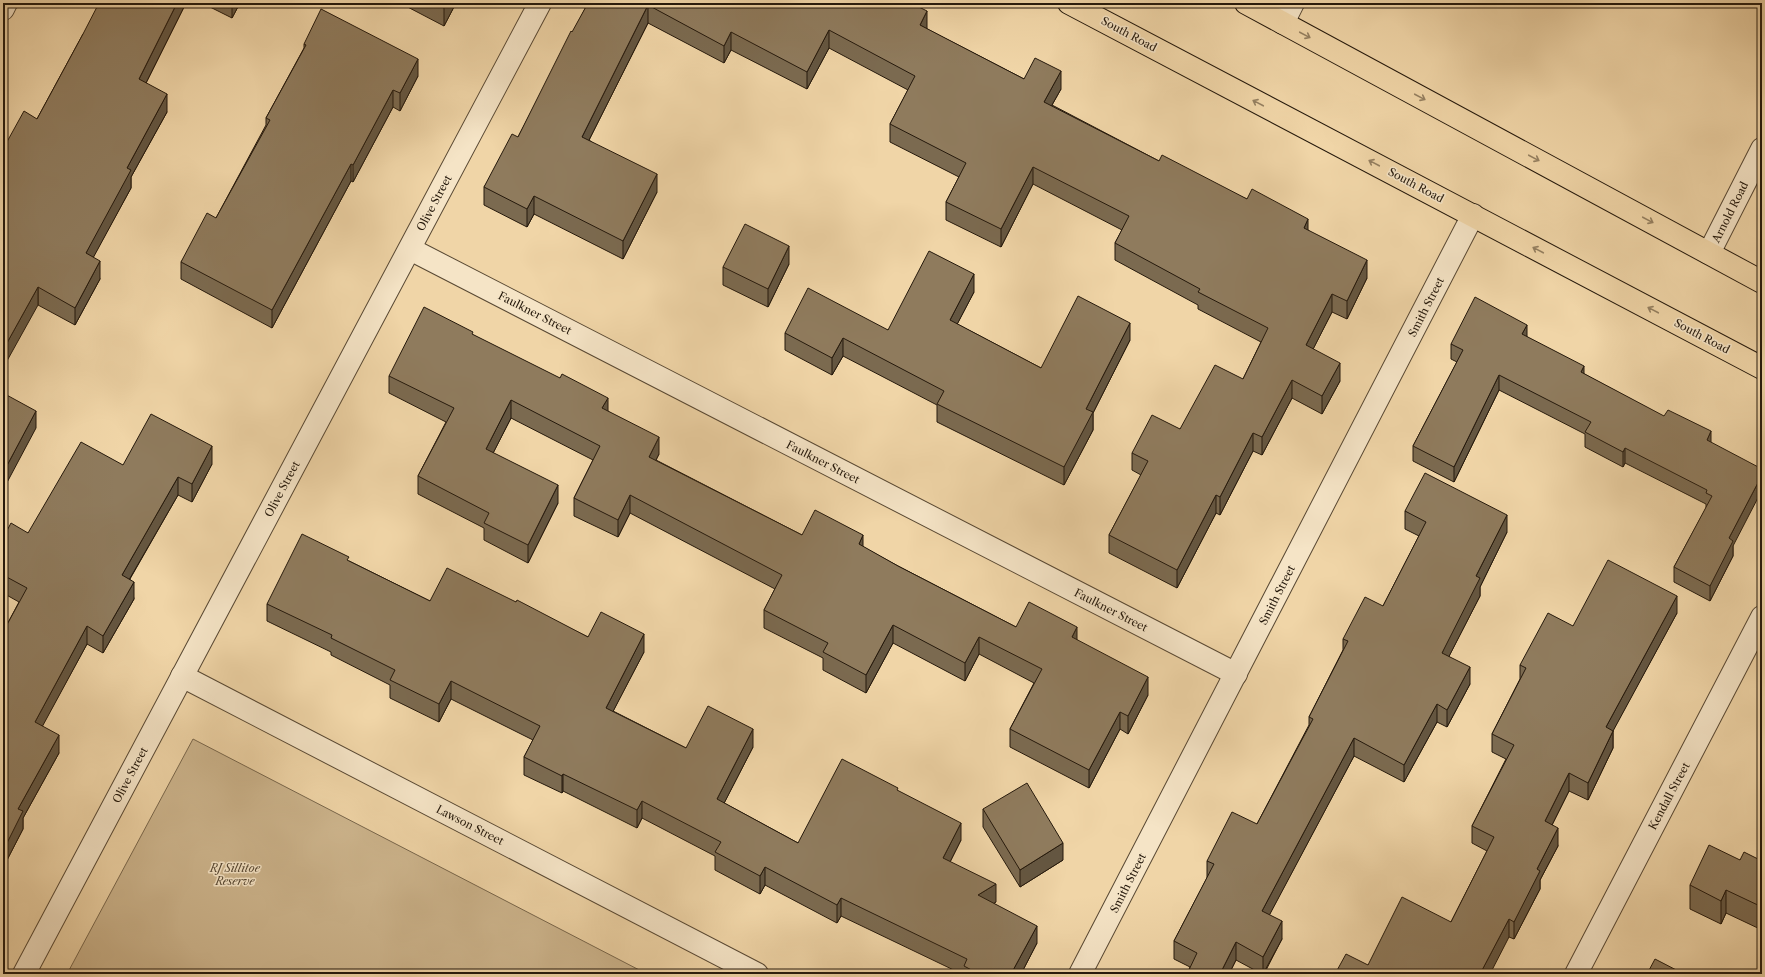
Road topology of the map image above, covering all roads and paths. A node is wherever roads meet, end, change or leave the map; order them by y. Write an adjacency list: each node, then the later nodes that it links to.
1 (6, 3): 6 (street)
2 (540, 3): 10 (street, Olive Street)
3 (1069, 3): 9 (main road, South Road, one-way to 3)
4 (1246, 3): 7 (main road)
5 (1293, 3): 7 (street)
6 (3, 9)
7 (1283, 23): 11 (main road, one-way to 11)
8 (1762, 149): 11 (street, Arnold Road)
9 (1473, 215): 13 (main road, South Road, one-way to 9); 15 (street, Smith Street)
10 (410, 249): 15 (street, Faulkner Street); 16 (street, Olive Street)
11 (1709, 253): 12 (main road)
12 (1762, 282)
13 (1762, 368)
14 (1762, 617): 20 (street, Kendall Street)
15 (1236, 674): 19 (street, Smith Street)
16 (182, 676): 17 (street, Olive Street); 18 (street, Lawson Street)
17 (24, 974)
18 (757, 974)
19 (1080, 974)
20 (1576, 974)

